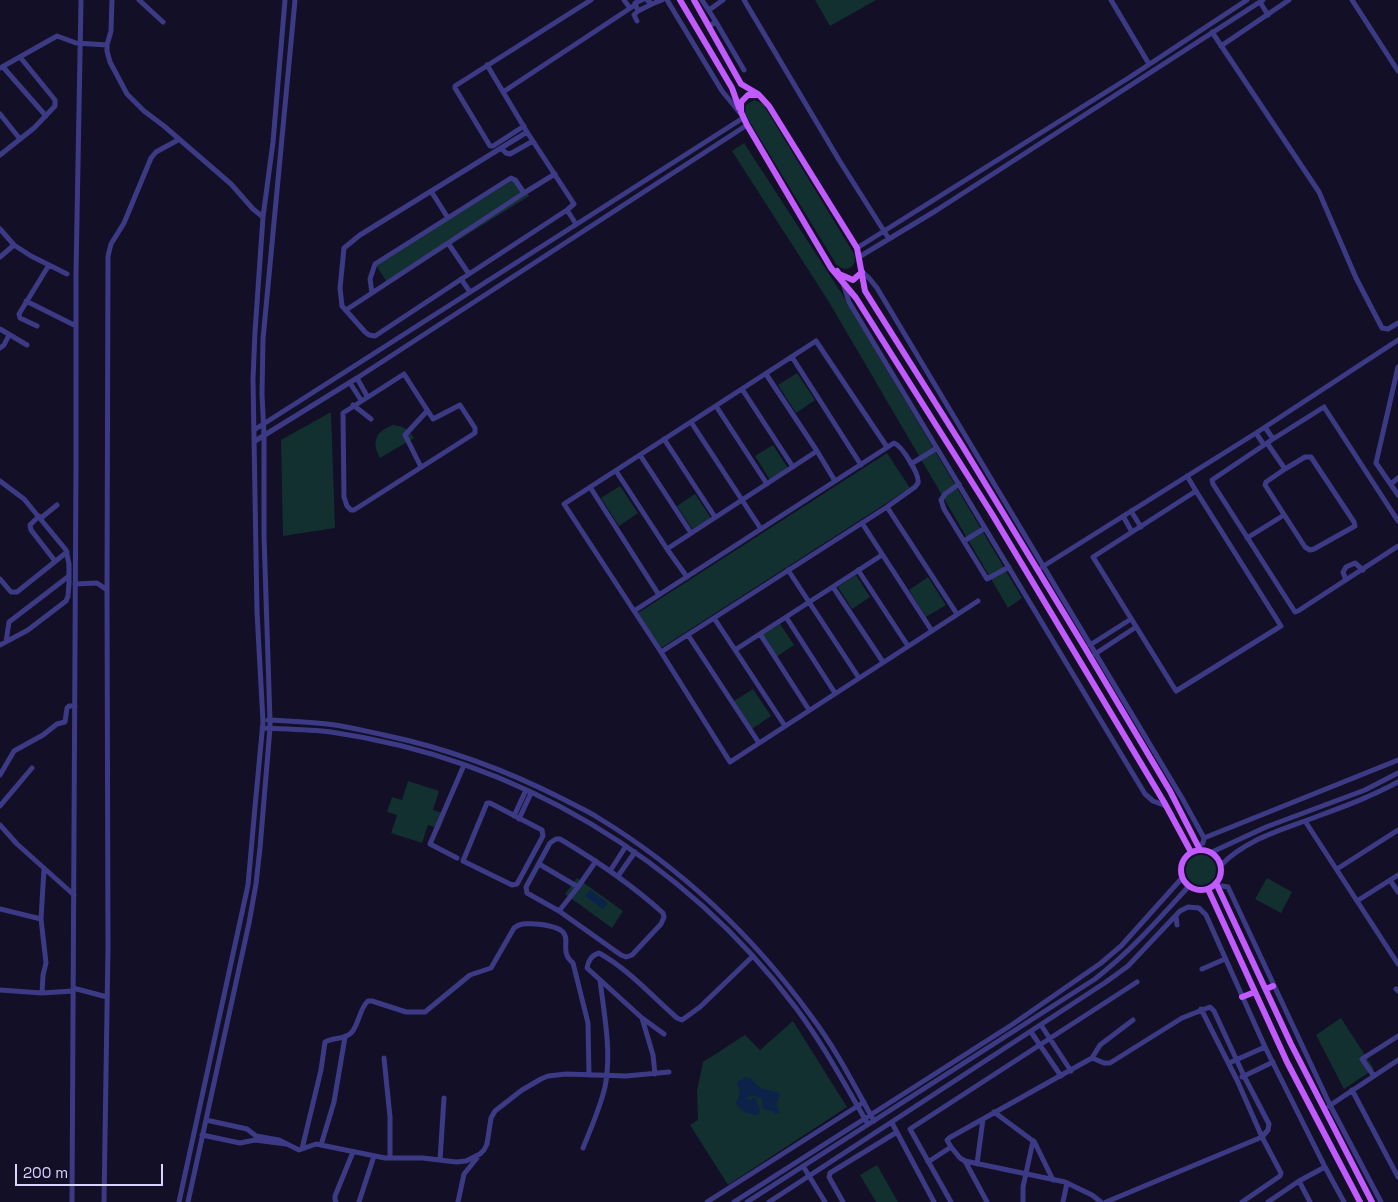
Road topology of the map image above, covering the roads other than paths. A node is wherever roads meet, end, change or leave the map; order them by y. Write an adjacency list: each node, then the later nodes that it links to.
1 (81, 0): 32 (street)
2 (112, 0): 33 (street)
3 (139, 0): 27 (street)
4 (285, 0): 59 (street)
5 (295, 0): 104 (street)
6 (591, 0): 37 (street)
7 (624, 0): 22 (street)
8 (642, 0): 22 (street)
9 (662, 0): 21 (street)
10 (666, 0): 31 (street)
11 (680, 0): 29 (main road)
12 (694, 0): 28 (main road)
13 (702, 0): 23 (street)
14 (723, 0): 23 (street)
15 (744, 0): 63 (street)
16 (1111, 0): 36 (street)
17 (1247, 0): 36 (street)
18 (1289, 0): 25 (street)
19 (1352, 0): 40 (street)
20 (1261, 1): 25 (street); 30 (street)
21 (649, 2): 24 (street)
22 (632, 7): 24 (street); 43 (street)
23 (709, 10): 28 (street)
24 (638, 11): 26 (street)
25 (1268, 14): 34 (street)
26 (637, 21)
27 (163, 22)
28 (712, 24): 39 (street); 44 (main road)
29 (699, 32): 31 (street); 47 (main road)
30 (1212, 32): 34 (street); 42 (street)
31 (689, 37): 47 (street)
32 (80, 44): 33 (street); 35 (street); 83 (street)
33 (107, 45): 51 (street)
34 (1221, 46): 81 (street)
35 (20, 57): 38 (street); 46 (street)
36 (1149, 64): 41 (street)
37 (487, 65): 43 (street); 48 (street)
38 (1, 67): 46 (street)
39 (744, 70)
40 (1398, 71)
41 (1130, 77): 42 (street); 63 (street)
42 (1133, 83): 64 (street)
43 (503, 92): 48 (street)
44 (759, 95): 47 (main road); 67 (main road)
45 (0, 114): 50 (street)
46 (46, 116): 50 (street)
47 (743, 118): 61 (street); 70 (main road); 89 (street)
48 (524, 126): 49 (street)
49 (527, 132): 52 (street); 53 (street)
50 (20, 139): 54 (street)
51 (178, 140): 59 (street); 167 (street)
52 (533, 141): 53 (street); 55 (street)
53 (502, 149): 56 (street)
54 (0, 155)
55 (555, 174): 57 (street); 58 (street)
56 (431, 191): 60 (street); 80 (street)
57 (524, 193): 60 (street); 65 (street)
58 (567, 210): 61 (street); 74 (street)
59 (263, 217): 106 (street)
60 (448, 218): 78 (street)
61 (576, 224): 77 (street)
62 (0, 229): 66 (street)
63 (885, 232): 64 (street); 67 (street)
64 (889, 239): 69 (street)
65 (448, 243): 74 (street); 78 (street)
66 (14, 245): 68 (street); 71 (street)
67 (857, 248): 69 (main road)
68 (0, 257)
69 (859, 257): 72 (main road)
70 (826, 260): 72 (main road); 76 (main road)
71 (49, 265): 73 (street); 79 (street)
72 (862, 272): 155 (street); 159 (main road)
73 (67, 274)
74 (469, 274): 75 (street)
75 (461, 279): 77 (street); 80 (street)
76 (843, 283): 114 (street); 207 (main road)
77 (470, 292): 86 (street)
78 (372, 293): 80 (street)
79 (26, 301): 82 (street); 83 (street)
80 (346, 310)
81 (1398, 323)
82 (37, 326)
83 (76, 326): 165 (street)
84 (0, 329): 85 (street)
85 (9, 334): 88 (street); 90 (street)
86 (401, 337): 89 (street); 104 (street)
87 (1398, 340): 105 (street)
88 (27, 345)
89 (407, 345): 94 (street)
90 (0, 348)
91 (792, 357): 93 (street); 113 (street); 117 (street)
92 (1398, 367): 129 (street)
93 (766, 374): 96 (street); 115 (street)
94 (356, 378): 95 (street); 97 (street)
95 (350, 383): 98 (street); 108 (street)
96 (742, 389): 100 (street); 120 (street)
97 (368, 396): 98 (street); 101 (street)
98 (361, 400): 99 (street)
99 (353, 405): 102 (street); 119 (street)
100 (716, 406): 103 (street); 127 (street)
101 (428, 411): 119 (street); 119 (street)
102 (370, 419)
103 (691, 422): 110 (street); 133 (street)
104 (264, 425): 106 (street); 108 (street)
105 (1265, 427): 107 (street); 109 (street)
106 (254, 430): 111 (street)
107 (1256, 433): 112 (street); 123 (street)
108 (264, 435): 111 (street); 194 (street)
109 (1273, 438): 112 (street); 141 (street)
110 (664, 439): 116 (street); 140 (street)
111 (255, 441): 193 (street)
112 (1265, 442): 121 (street); 148 (street)
113 (887, 447): 117 (street); 118 (street)
114 (938, 448): 118 (street); 128 (street)
115 (817, 451): 120 (street); 126 (street)
116 (640, 455): 122 (street); 147 (street)
117 (861, 464): 126 (street)
118 (911, 464): 135 (street)
119 (421, 467)
120 (793, 467): 127 (street)
121 (1285, 469): 137 (street); 137 (street)
122 (616, 470): 130 (street); 151 (street)
123 (1187, 476): 131 (street); 136 (street)
124 (1398, 478): 129 (street)
125 (0, 481): 139 (street)
126 (835, 481): 145 (street)
127 (767, 484): 133 (street)
128 (959, 484): 144 (street); 149 (street)
129 (1391, 484): 132 (street)
130 (590, 487): 168 (street); 171 (street)
131 (1196, 491): 143 (street); 176 (street)
132 (1398, 495)
133 (742, 500): 140 (street); 145 (street)
134 (58, 505): 139 (street)
135 (887, 507): 142 (street); 172 (street)
136 (1131, 511): 138 (street); 143 (street)
137 (1284, 515): 148 (street)
138 (1123, 516): 146 (street); 155 (street)
139 (40, 517): 152 (street); 154 (street)
140 (715, 517): 147 (street)
141 (1398, 520)
142 (862, 523): 153 (street); 157 (street)
143 (1141, 526): 146 (street)
144 (985, 528): 149 (street); 156 (street)
145 (761, 529): 162 (street)
146 (1132, 532): 175 (street)
147 (691, 533): 151 (street)
148 (1248, 538): 164 (street)
149 (964, 540): 156 (street)
150 (1398, 546): 160 (street)
151 (667, 548): 162 (street)
152 (67, 552): 154 (street); 161 (street)
153 (882, 555): 158 (street); 177 (street)
154 (54, 561): 163 (street)
155 (1044, 566): 159 (street); 182 (street)
156 (1009, 567): 207 (street)
157 (788, 570): 170 (street); 174 (street)
158 (858, 570): 166 (street); 183 (street)
159 (1037, 570): 188 (main road)
160 (1363, 570): 164 (street); 164 (street)
161 (69, 576): 180 (street); 180 (street)
162 (687, 577): 168 (street)
163 (0, 579)
164 (1346, 580)
165 (75, 584): 167 (street); 191 (street)
166 (833, 587): 170 (street); 187 (street)
167 (107, 590): 255 (street)
168 (659, 595): 171 (street)
169 (978, 601): 172 (street)
170 (809, 602): 173 (street); 189 (street)
171 (634, 611): 185 (street)
172 (957, 614): 177 (street)
173 (786, 617): 178 (street); 190 (street)
174 (714, 618): 179 (street); 184 (street)
175 (1131, 619): 176 (street); 182 (street)
176 (1136, 627): 186 (street)
177 (932, 631): 183 (street)
178 (760, 634): 184 (street); 192 (street)
179 (688, 635): 185 (street); 198 (street)
180 (6, 642): 181 (street)
181 (0, 645)
182 (1090, 645): 186 (street)
183 (908, 646): 187 (street)
184 (735, 650): 195 (street)
185 (661, 652): 198 (street)
186 (1095, 654): 188 (street)
187 (883, 662): 189 (street)
188 (1102, 672): 212 (street); 214 (main road)
189 (859, 678): 190 (street)
190 (835, 693): 192 (street)
191 (75, 706): 203 (street); 234 (street)
192 (809, 710): 195 (street)
193 (263, 720): 194 (street); 196 (street)
194 (270, 720): 197 (street); 285 (street)
195 (785, 726): 198 (street)
196 (262, 728): 197 (street); 290 (street)
197 (270, 728): 200 (street); 293 (street)
198 (758, 743)
199 (1398, 760): 212 (street)
200 (464, 765): 205 (street); 218 (street)
201 (32, 768): 206 (street)
202 (1398, 773): 217 (street)
203 (0, 774)
204 (1398, 782): 209 (street)
205 (529, 792): 208 (street); 213 (street)
206 (0, 806)
207 (1166, 806): 216 (main road)
208 (517, 818): 208 (street)
209 (1305, 821): 221 (street); 223 (street)
210 (0, 825): 222 (street)
211 (1398, 830): 223 (street)
212 (1204, 838): 214 (street)
213 (626, 846): 215 (street); 224 (street)
214 (1200, 848): 216 (main road); 217 (main road)
215 (635, 852): 226 (street); 241 (street)
216 (1191, 852): 227 (main road)
217 (1212, 852): 221 (main road)
218 (457, 858)
219 (596, 861): 220 (street); 224 (street); 231 (street)
220 (539, 864): 231 (street); 237 (street)
221 (1221, 864): 229 (main road)
222 (44, 869): 234 (street); 239 (street)
223 (1337, 869): 235 (street)
224 (610, 871): 226 (street)
225 (1398, 875): 228 (street)
226 (618, 876): 237 (street)
227 (1182, 878): 230 (main road); 289 (street)
228 (1390, 880): 233 (street); 235 (street)
229 (1217, 885): 232 (main road); 249 (street); 250 (main road)
230 (1189, 886): 232 (main road); 242 (street)
231 (578, 887): 237 (street)
232 (1208, 889): 253 (main road)
233 (1398, 892)
234 (74, 895): 252 (street)
235 (1357, 901): 244 (street)
236 (0, 909): 239 (street)
237 (559, 911)
238 (1176, 916): 240 (street); 243 (street); 245 (street)
239 (41, 919): 254 (street)
240 (1177, 925)
241 (753, 956): 247 (street); 286 (street)
242 (1121, 958): 245 (street); 294 (street)
243 (1225, 959): 246 (street); 256 (street)
244 (1398, 964)
245 (1128, 966): 260 (street)
246 (1202, 969)
247 (600, 979): 258 (street); 278 (street)
248 (1136, 982): 265 (street)
249 (1273, 986): 250 (main road); 287 (street)
250 (1266, 989): 287 (main road)
251 (0, 990): 254 (street)
252 (73, 990): 254 (street); 255 (street); 324 (street)
253 (1255, 992): 256 (main road); 348 (main road)
254 (42, 993)
255 (107, 997): 325 (street)
256 (1242, 997): 267 (street)
257 (1201, 1009): 269 (street); 270 (street); 273 (street)
258 (642, 1018): 262 (street); 276 (street)
259 (1133, 1020): 269 (street)
260 (1041, 1025): 261 (street); 265 (street)
261 (1031, 1032): 266 (street); 295 (street)
262 (664, 1034)
263 (1398, 1036): 281 (street)
264 (345, 1037): 277 (street); 303 (street); 306 (street)
265 (1050, 1038): 266 (street); 274 (street)
266 (1040, 1045): 279 (street); 314 (street)
267 (1265, 1048): 270 (street); 271 (street)
268 (384, 1058): 311 (street)
269 (1092, 1058): 274 (street)
270 (1236, 1060): 273 (street); 280 (street)
271 (1273, 1062): 280 (street); 317 (street)
272 (1397, 1062): 281 (street)
273 (1229, 1063): 282 (street)
274 (1071, 1071): 279 (street)
275 (669, 1072): 276 (street)
276 (655, 1074): 278 (street)
277 (589, 1075): 278 (street); 309 (street)
278 (606, 1075): 305 (street)
279 (1061, 1076): 288 (street)
280 (1244, 1076): 282 (street); 299 (street)
281 (1374, 1076): 283 (street)
282 (1237, 1080): 299 (street)
283 (1352, 1090): 287 (street); 320 (street)
284 (444, 1098): 312 (street)
285 (864, 1102): 286 (street); 289 (street)
286 (858, 1106): 291 (street); 331 (street)
287 (1327, 1107): 349 (main road); 350 (street)
288 (994, 1112): 292 (street); 300 (street)
289 (871, 1115): 291 (street); 294 (street)
290 (199, 1116): 293 (street); 326 (street)
291 (865, 1119): 296 (street); 332 (street)
292 (983, 1119): 304 (street); 315 (street)
293 (210, 1120): 298 (street); 302 (street)
294 (874, 1121): 296 (street)
295 (892, 1123): 297 (street); 301 (street)
296 (868, 1124): 316 (street)
297 (897, 1132): 307 (street); 337 (street)
298 (208, 1136): 302 (street); 327 (street)
299 (1262, 1137): 343 (street); 344 (street)
300 (1034, 1141): 318 (street); 321 (street)
301 (861, 1142): 307 (street); 319 (street)
302 (286, 1144): 306 (street)
303 (321, 1145): 306 (street); 308 (street)
304 (951, 1147): 313 (street); 314 (street)
305 (583, 1148)
306 (302, 1149)
307 (866, 1151): 336 (street)
308 (354, 1152): 310 (street); 328 (street)
309 (480, 1154): 312 (street); 330 (street)
310 (374, 1156): 311 (street); 329 (street)
311 (390, 1158): 312 (street)
312 (440, 1160)
313 (965, 1161): 315 (street); 339 (street)
314 (928, 1162): 338 (street)
315 (977, 1164): 318 (street)
316 (804, 1166): 319 (street); 333 (street)
317 (1326, 1167): 322 (street); 347 (street)
318 (1027, 1175): 321 (street); 340 (street)
319 (810, 1176): 334 (street); 335 (street)
320 (1398, 1177)
321 (1053, 1180): 323 (street)
322 (1299, 1182): 345 (street); 346 (street)
323 (1067, 1183): 341 (street); 342 (street)
324 (72, 1202)
325 (104, 1202)
326 (179, 1202)
327 (188, 1202)
328 (336, 1202)
329 (360, 1202)
330 (458, 1202)
331 (707, 1202)
332 (734, 1202)
333 (747, 1202)
334 (769, 1202)
335 (825, 1202)
336 (843, 1202)
337 (934, 1202)
338 (951, 1202)
339 (987, 1202)
340 (1023, 1202)
341 (1063, 1202)
342 (1100, 1202)
343 (1106, 1202)
344 (1242, 1202)
345 (1268, 1202)
346 (1310, 1202)
347 (1344, 1202)
348 (1360, 1202)
349 (1372, 1202)
350 (1381, 1202)

